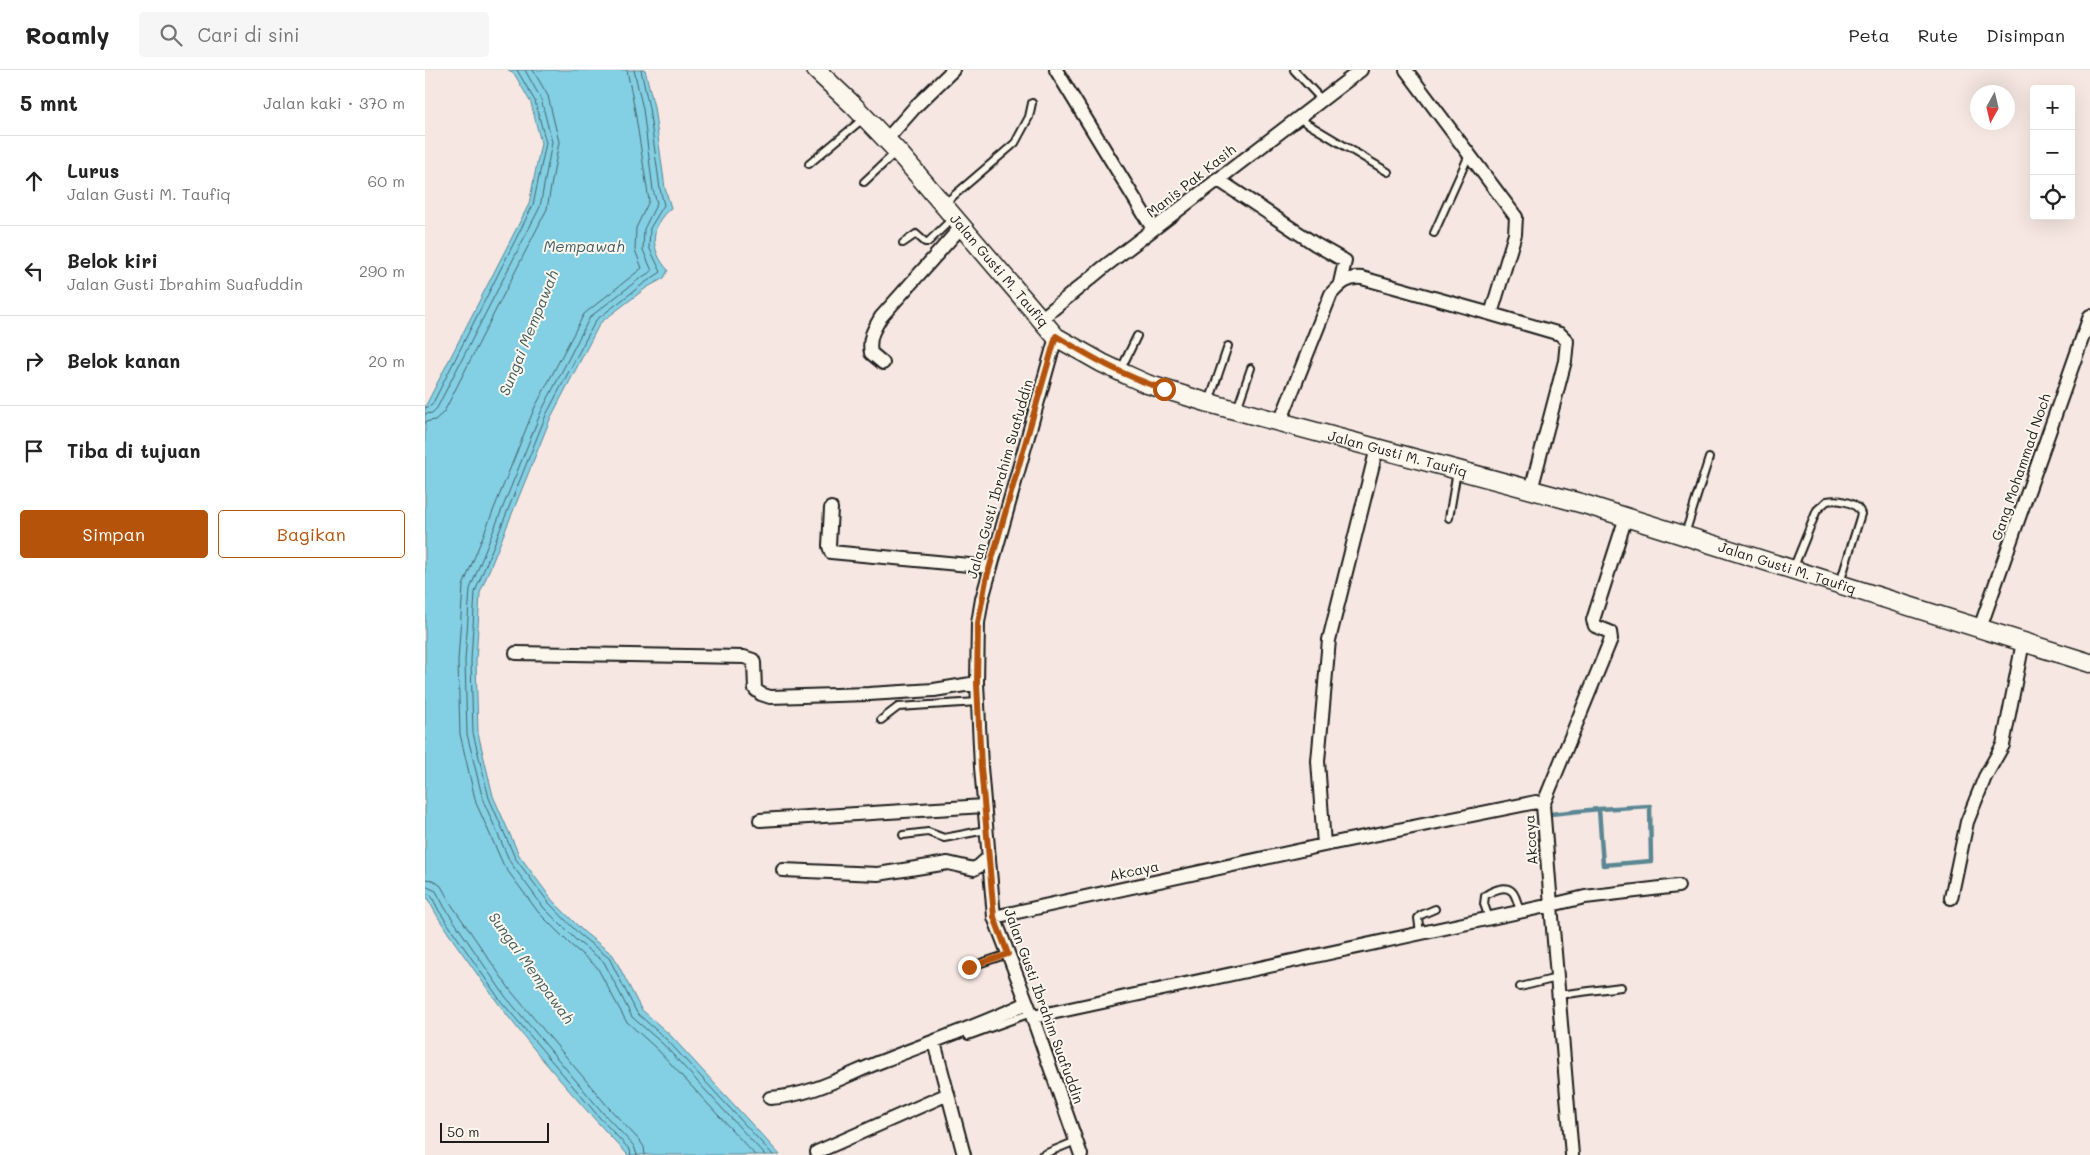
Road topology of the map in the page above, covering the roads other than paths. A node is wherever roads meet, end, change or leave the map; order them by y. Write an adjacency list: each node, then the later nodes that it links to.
1 (816, 70): 9 (main road, Jalan Gusti M. Taufiq)
2 (953, 70): 11 (street)
3 (1056, 70): 18 (street)
4 (1294, 70): 7 (lane)
5 (1406, 70): 12 (street)
6 (1355, 72): 7 (street, Manis Pak Kasih)
7 (1321, 100): 10 (street, Manis Pak Kasih)
8 (1032, 103): 17 (lane)
9 (865, 117): 11 (main road, Jalan Gusti M. Taufiq); 13 (lane)
10 (1298, 118): 14 (lane); 15 (street, Manis Pak Kasih)
11 (892, 146): 16 (lane); 17 (main road, Jalan Gusti M. Taufiq)
12 (1469, 156): 19 (lane); 22 (street)
13 (809, 164)
14 (1388, 172)
15 (1217, 179): 18 (street, Manis Pak Kasih); 21 (street)
16 (864, 182)
17 (953, 216): 20 (lane); 24 (main road, Jalan Gusti M. Taufiq); 28 (street)
18 (1153, 229): 24 (street, Manis Pak Kasih)
19 (1434, 233)
20 (903, 243)
21 (1341, 283): 22 (street); 33 (street)
22 (1491, 314): 37 (street)
23 (2090, 316): 45 (street, Gang Mohammad Noch)
24 (1041, 319): 25 (main road, Jalan Gusti M. Taufiq)
25 (1056, 336): 30 (main road, Jalan Gusti M. Taufiq); 42 (street, Jalan Gusti Ibrahim Suafuddin)
26 (1137, 336): 30 (lane)
27 (1228, 346): 31 (lane)
28 (883, 363)
29 (1251, 368): 32 (lane)
30 (1119, 372): 31 (main road, Jalan Gusti M. Taufiq)
31 (1209, 403): 32 (main road, Jalan Gusti M. Taufiq)
32 (1236, 410): 33 (main road, Jalan Gusti M. Taufiq)
33 (1280, 422): 34 (main road, Jalan Gusti M. Taufiq)
34 (1377, 448): 36 (main road, Jalan Gusti M. Taufiq); 57 (street)
35 (1709, 458): 41 (lane)
36 (1457, 470): 37 (main road, Jalan Gusti M. Taufiq); 40 (lane)
37 (1531, 490): 39 (main road, Jalan Gusti M. Taufiq)
38 (831, 508): 42 (street)
39 (1626, 517): 41 (main road, Jalan Gusti M. Taufiq); 52 (street)
40 (1449, 518)
41 (1684, 536): 43 (main road, Jalan Gusti M. Taufiq)
42 (990, 567): 49 (street, Jalan Gusti Ibrahim Suafuddin)
43 (1793, 569): 44 (main road, Jalan Gusti M. Taufiq); 44 (lane)
44 (1839, 584): 45 (main road, Jalan Gusti M. Taufiq)
45 (1980, 628): 46 (main road, Jalan Gusti M. Taufiq)
46 (2023, 642): 48 (main road, Jalan Gusti M. Taufiq); 61 (street)
47 (516, 653): 49 (street)
48 (2090, 663)
49 (977, 683): 50 (street, Jalan Gusti Ibrahim Suafuddin)
50 (978, 702): 51 (lane); 53 (street, Jalan Gusti Ibrahim Suafuddin)
51 (881, 720)
52 (1543, 805): 57 (street, Akcaya); 62 (street, Akcaya)
53 (984, 806): 54 (street); 55 (street, Jalan Gusti Ibrahim Suafuddin)
54 (760, 820)
55 (986, 830): 56 (lane); 58 (street, Jalan Gusti Ibrahim Suafuddin)
56 (903, 835)
57 (1324, 845): 65 (street, Akcaya)
58 (989, 857): 59 (street); 65 (street, Jalan Gusti Ibrahim Suafuddin)
59 (783, 870)
60 (1678, 886): 62 (street)
61 (1951, 898)
62 (1551, 905): 64 (street); 70 (street, Akcaya)
63 (1435, 909): 67 (lane)
64 (1520, 912): 66 (street); 66 (lane)
65 (994, 917): 68 (street, Jalan Gusti Ibrahim Suafuddin)
66 (1489, 918): 67 (street)
67 (1420, 933): 74 (street)
68 (1008, 954): 69 (lane); 74 (street, Jalan Gusti Ibrahim Suafuddin)
69 (969, 967)
70 (1557, 978): 71 (lane); 73 (street, Akcaya)
71 (1521, 987)
72 (1621, 987): 73 (lane)
73 (1559, 995): 84 (street, Akcaya)
74 (1030, 1011): 75 (lane); 76 (street); 79 (street, Jalan Gusti Ibrahim Suafuddin)
75 (968, 1036)
76 (934, 1042): 77 (street); 78 (street)
77 (948, 1094): 80 (street); 81 (street)
78 (770, 1098)
79 (1076, 1141): 82 (lane); 83 (street, Jalan Gusti Ibrahim Suafuddin)
80 (817, 1152)
81 (964, 1155)
82 (1042, 1155)
83 (1081, 1155)
84 (1571, 1155)

